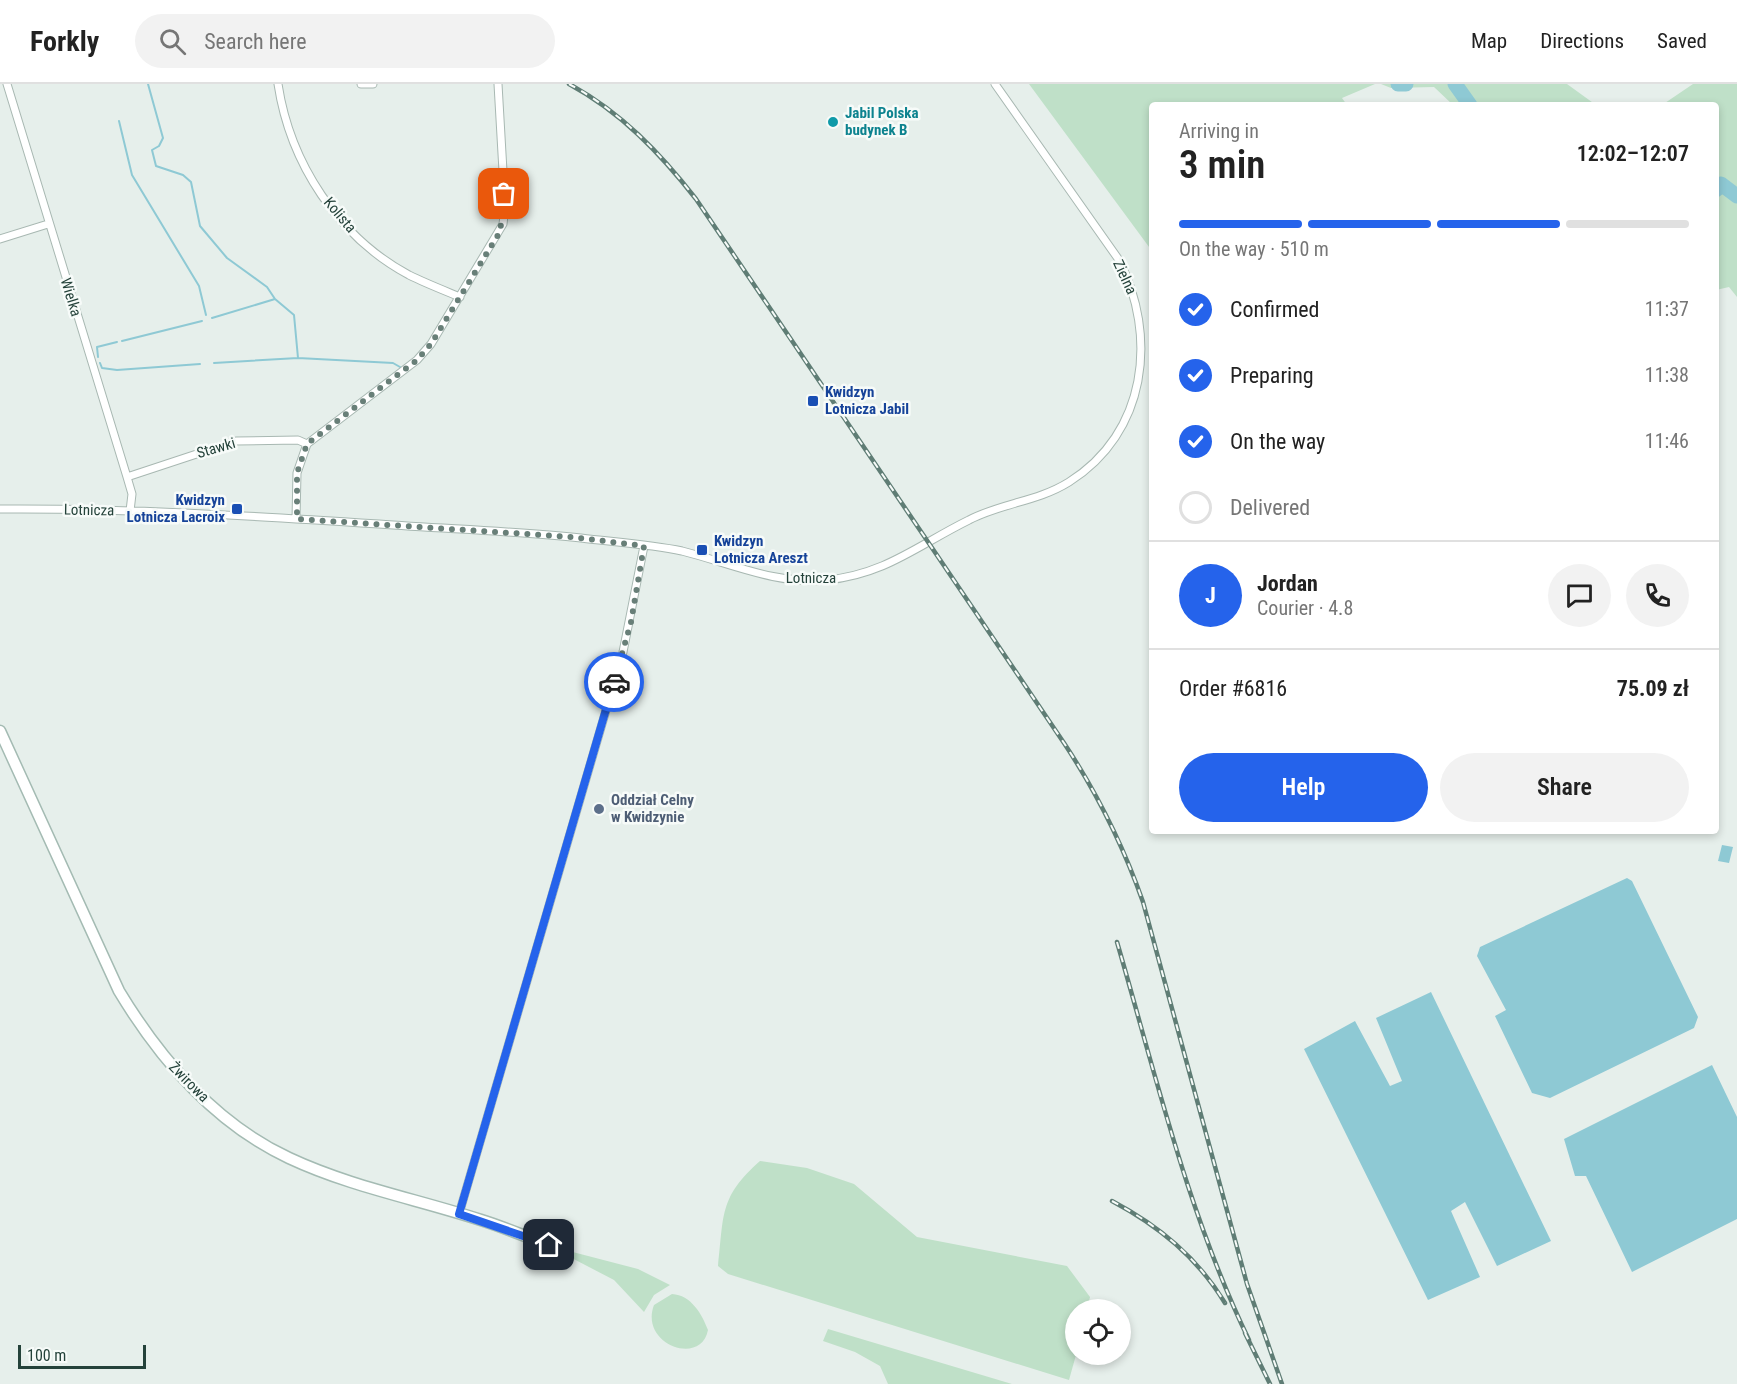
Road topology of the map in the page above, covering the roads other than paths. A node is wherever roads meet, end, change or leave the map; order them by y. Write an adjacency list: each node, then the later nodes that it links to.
1 (7, 84): 7 (street, Wielka)
2 (278, 84): 9 (street, Kolista)
3 (362, 84): 4 (street)
4 (373, 84)
5 (498, 84): 9 (street)
6 (995, 84): 15 (street, Zielna)
7 (48, 224): 8 (street); 11 (street, Wielka)
8 (0, 239)
9 (460, 297): 10 (street)
10 (307, 444): 11 (street, Stawki); 14 (street)
11 (127, 477): 13 (street, Wielka)
12 (0, 509): 13 (street, Lotnicza)
13 (130, 511): 14 (street, Lotnicza)
14 (297, 519): 16 (street, Lotnicza)
15 (968, 520): 16 (street, Lotnicza)
16 (644, 546): 18 (street)
17 (0, 731): 18 (street, Żwirowa)
18 (459, 1214): 19 (street, Żwirowa)
19 (549, 1245)

